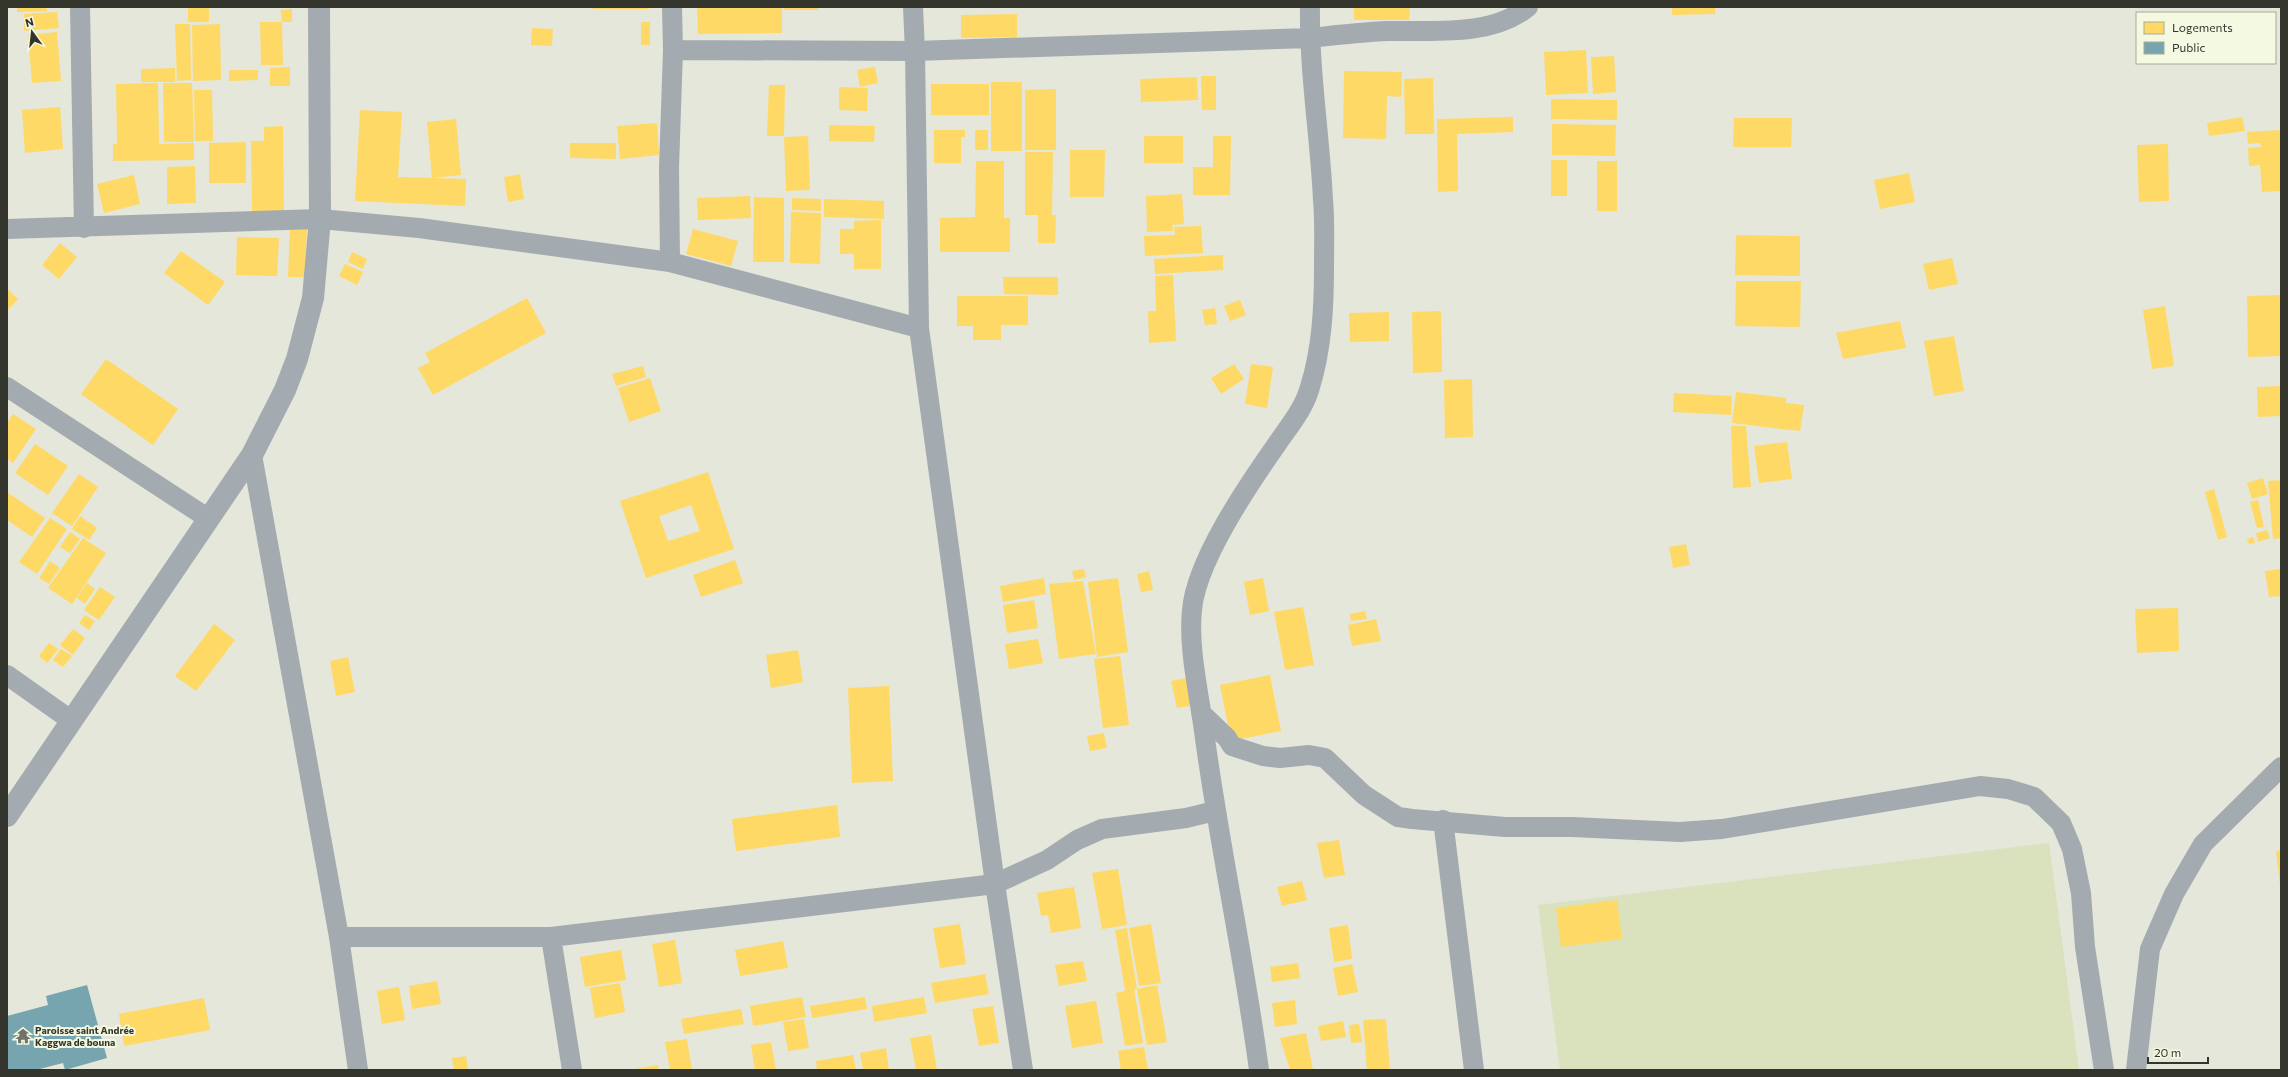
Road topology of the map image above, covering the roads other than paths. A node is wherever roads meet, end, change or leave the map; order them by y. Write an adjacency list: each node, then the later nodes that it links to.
1 (80, 7): 11 (street)
2 (319, 7): 10 (street)
3 (672, 7): 8 (street)
4 (913, 7): 9 (street)
5 (1310, 7): 7 (street)
6 (1528, 7): 7 (street)
7 (1310, 38): 9 (street); 19 (street)
8 (673, 50): 9 (street); 13 (street)
9 (915, 51): 14 (street)
10 (320, 219): 11 (street); 13 (street); 16 (street)
11 (84, 228): 12 (street)
12 (7, 229)
13 (670, 262): 14 (street)
14 (919, 328): 25 (street)
15 (7, 387): 17 (street)
16 (252, 455): 17 (street); 26 (street)
17 (209, 519): 20 (street)
18 (7, 675): 20 (street)
19 (1201, 714): 22 (street); 24 (street)
20 (72, 721): 23 (street)
21 (2281, 767): 34 (street)
22 (1216, 811): 25 (street); 31 (street)
23 (7, 816)
24 (1443, 820): 32 (street); 33 (street)
25 (995, 884): 27 (street); 30 (street)
26 (339, 937): 27 (street); 28 (street)
27 (551, 937): 29 (street)
28 (358, 1070)
29 (572, 1070)
30 (1023, 1070)
31 (1259, 1070)
32 (1474, 1070)
33 (2104, 1070)
34 (2136, 1070)

